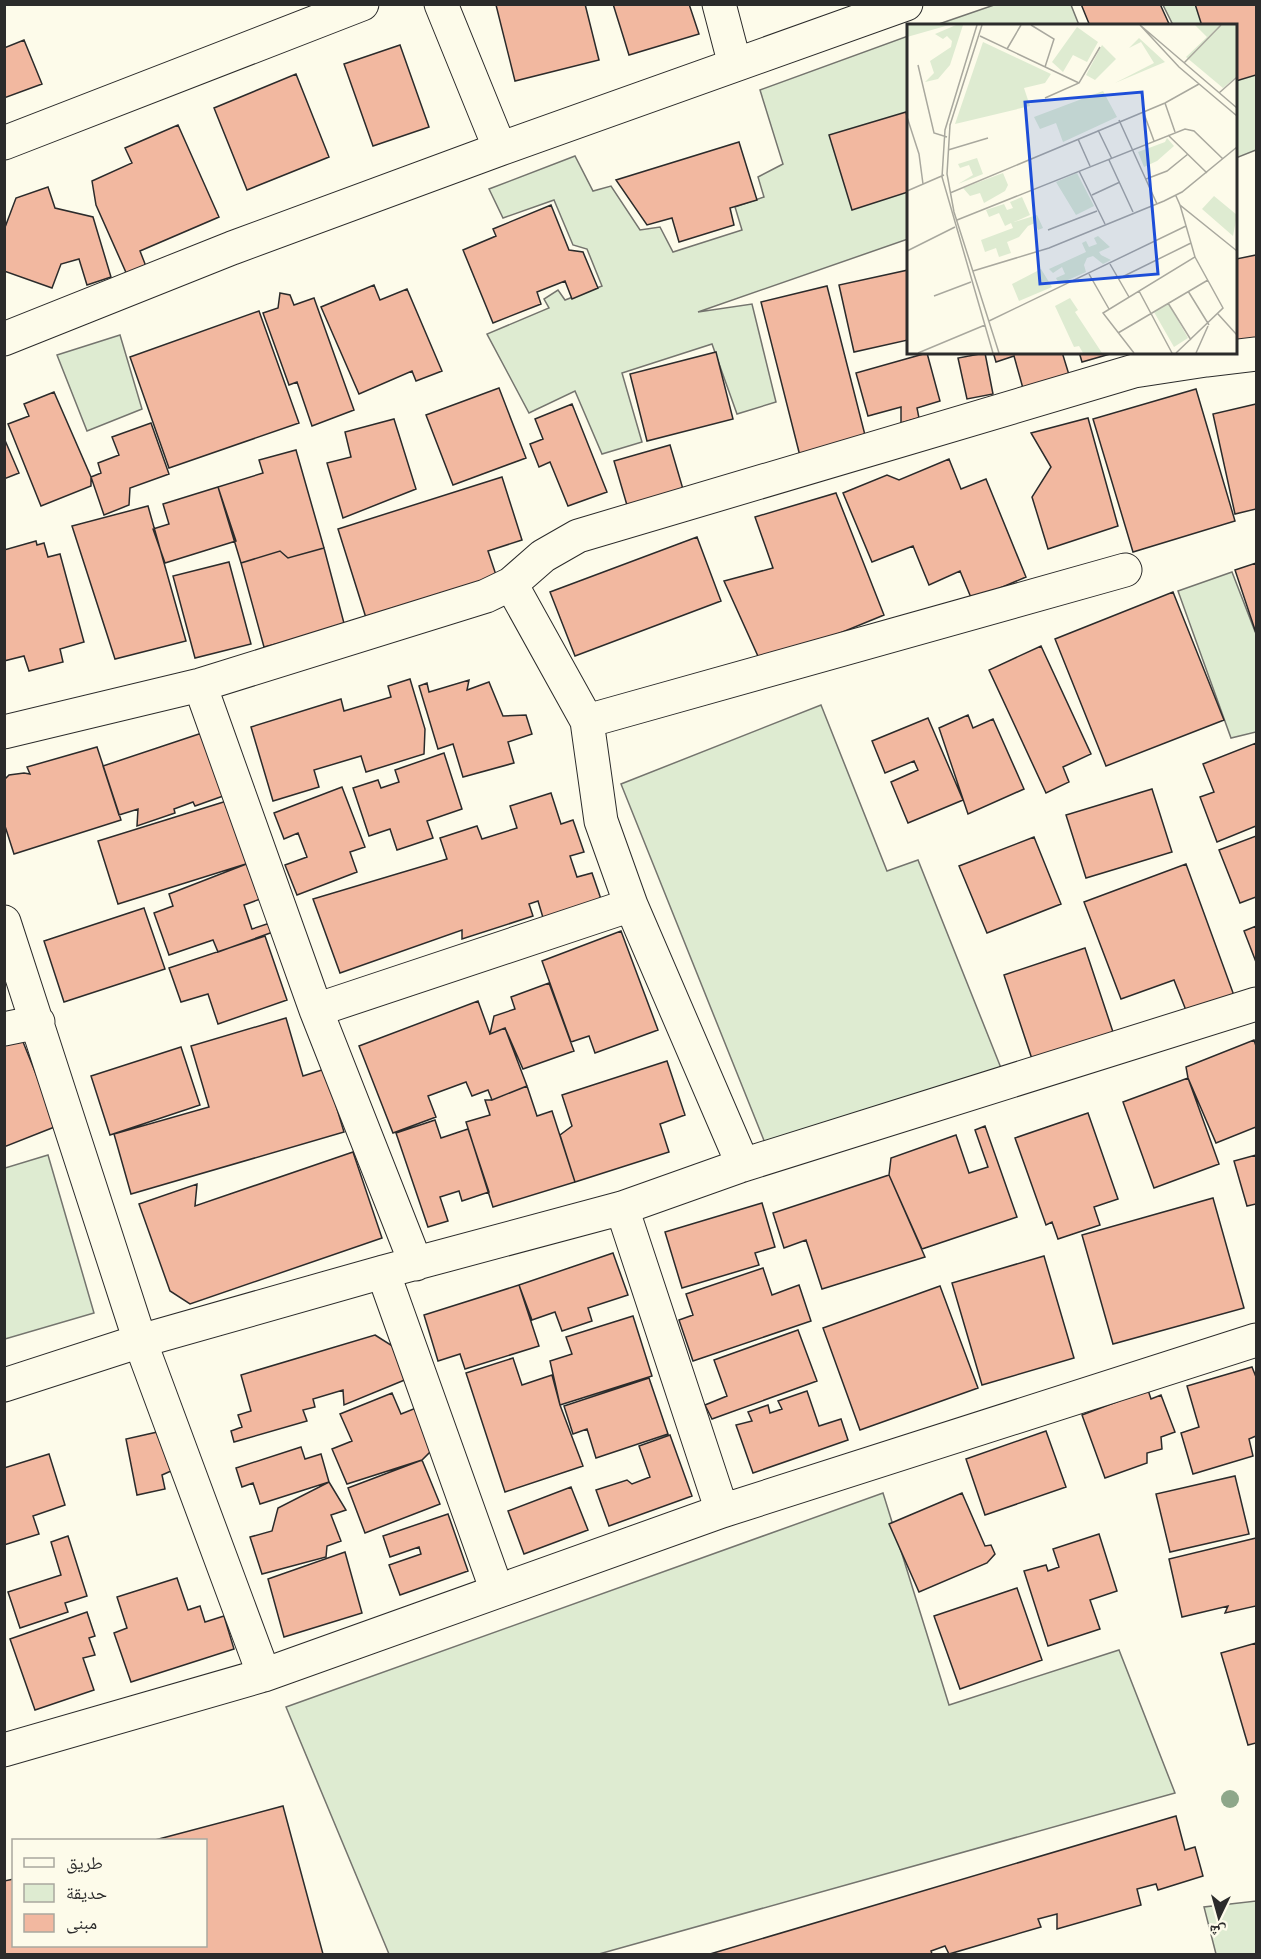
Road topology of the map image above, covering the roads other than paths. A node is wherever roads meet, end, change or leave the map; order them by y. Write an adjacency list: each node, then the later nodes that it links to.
1 (362, 4): 6 (street)
2 (441, 4): 7 (street)
3 (719, 4): 5 (street)
4 (906, 4): 5 (street)
5 (735, 65): 7 (street)
6 (4, 143)
7 (500, 149): 8 (street)
8 (4, 339)
9 (1257, 354): 11 (street)
10 (1125, 570): 13 (street)
11 (510, 584): 12 (street); 13 (street)
12 (200, 685): 14 (street); 18 (street)
13 (586, 721): 15 (street)
14 (4, 732)
15 (631, 905): 18 (street); 21 (street)
16 (4, 922): 19 (street)
17 (1257, 1004): 21 (street)
18 (316, 1010): 23 (street)
19 (38, 1022): 20 (street); 26 (street)
20 (4, 1029)
21 (743, 1165): 22 (street)
22 (622, 1208): 23 (street); 28 (street)
23 (416, 1264): 24 (street)
24 (383, 1272): 26 (street); 29 (street)
25 (1257, 1340): 28 (street)
26 (140, 1341): 27 (street); 30 (street)
27 (4, 1385)
28 (722, 1511): 29 (street)
29 (497, 1591): 30 (street)
30 (264, 1675): 31 (street)
31 (4, 1750)

